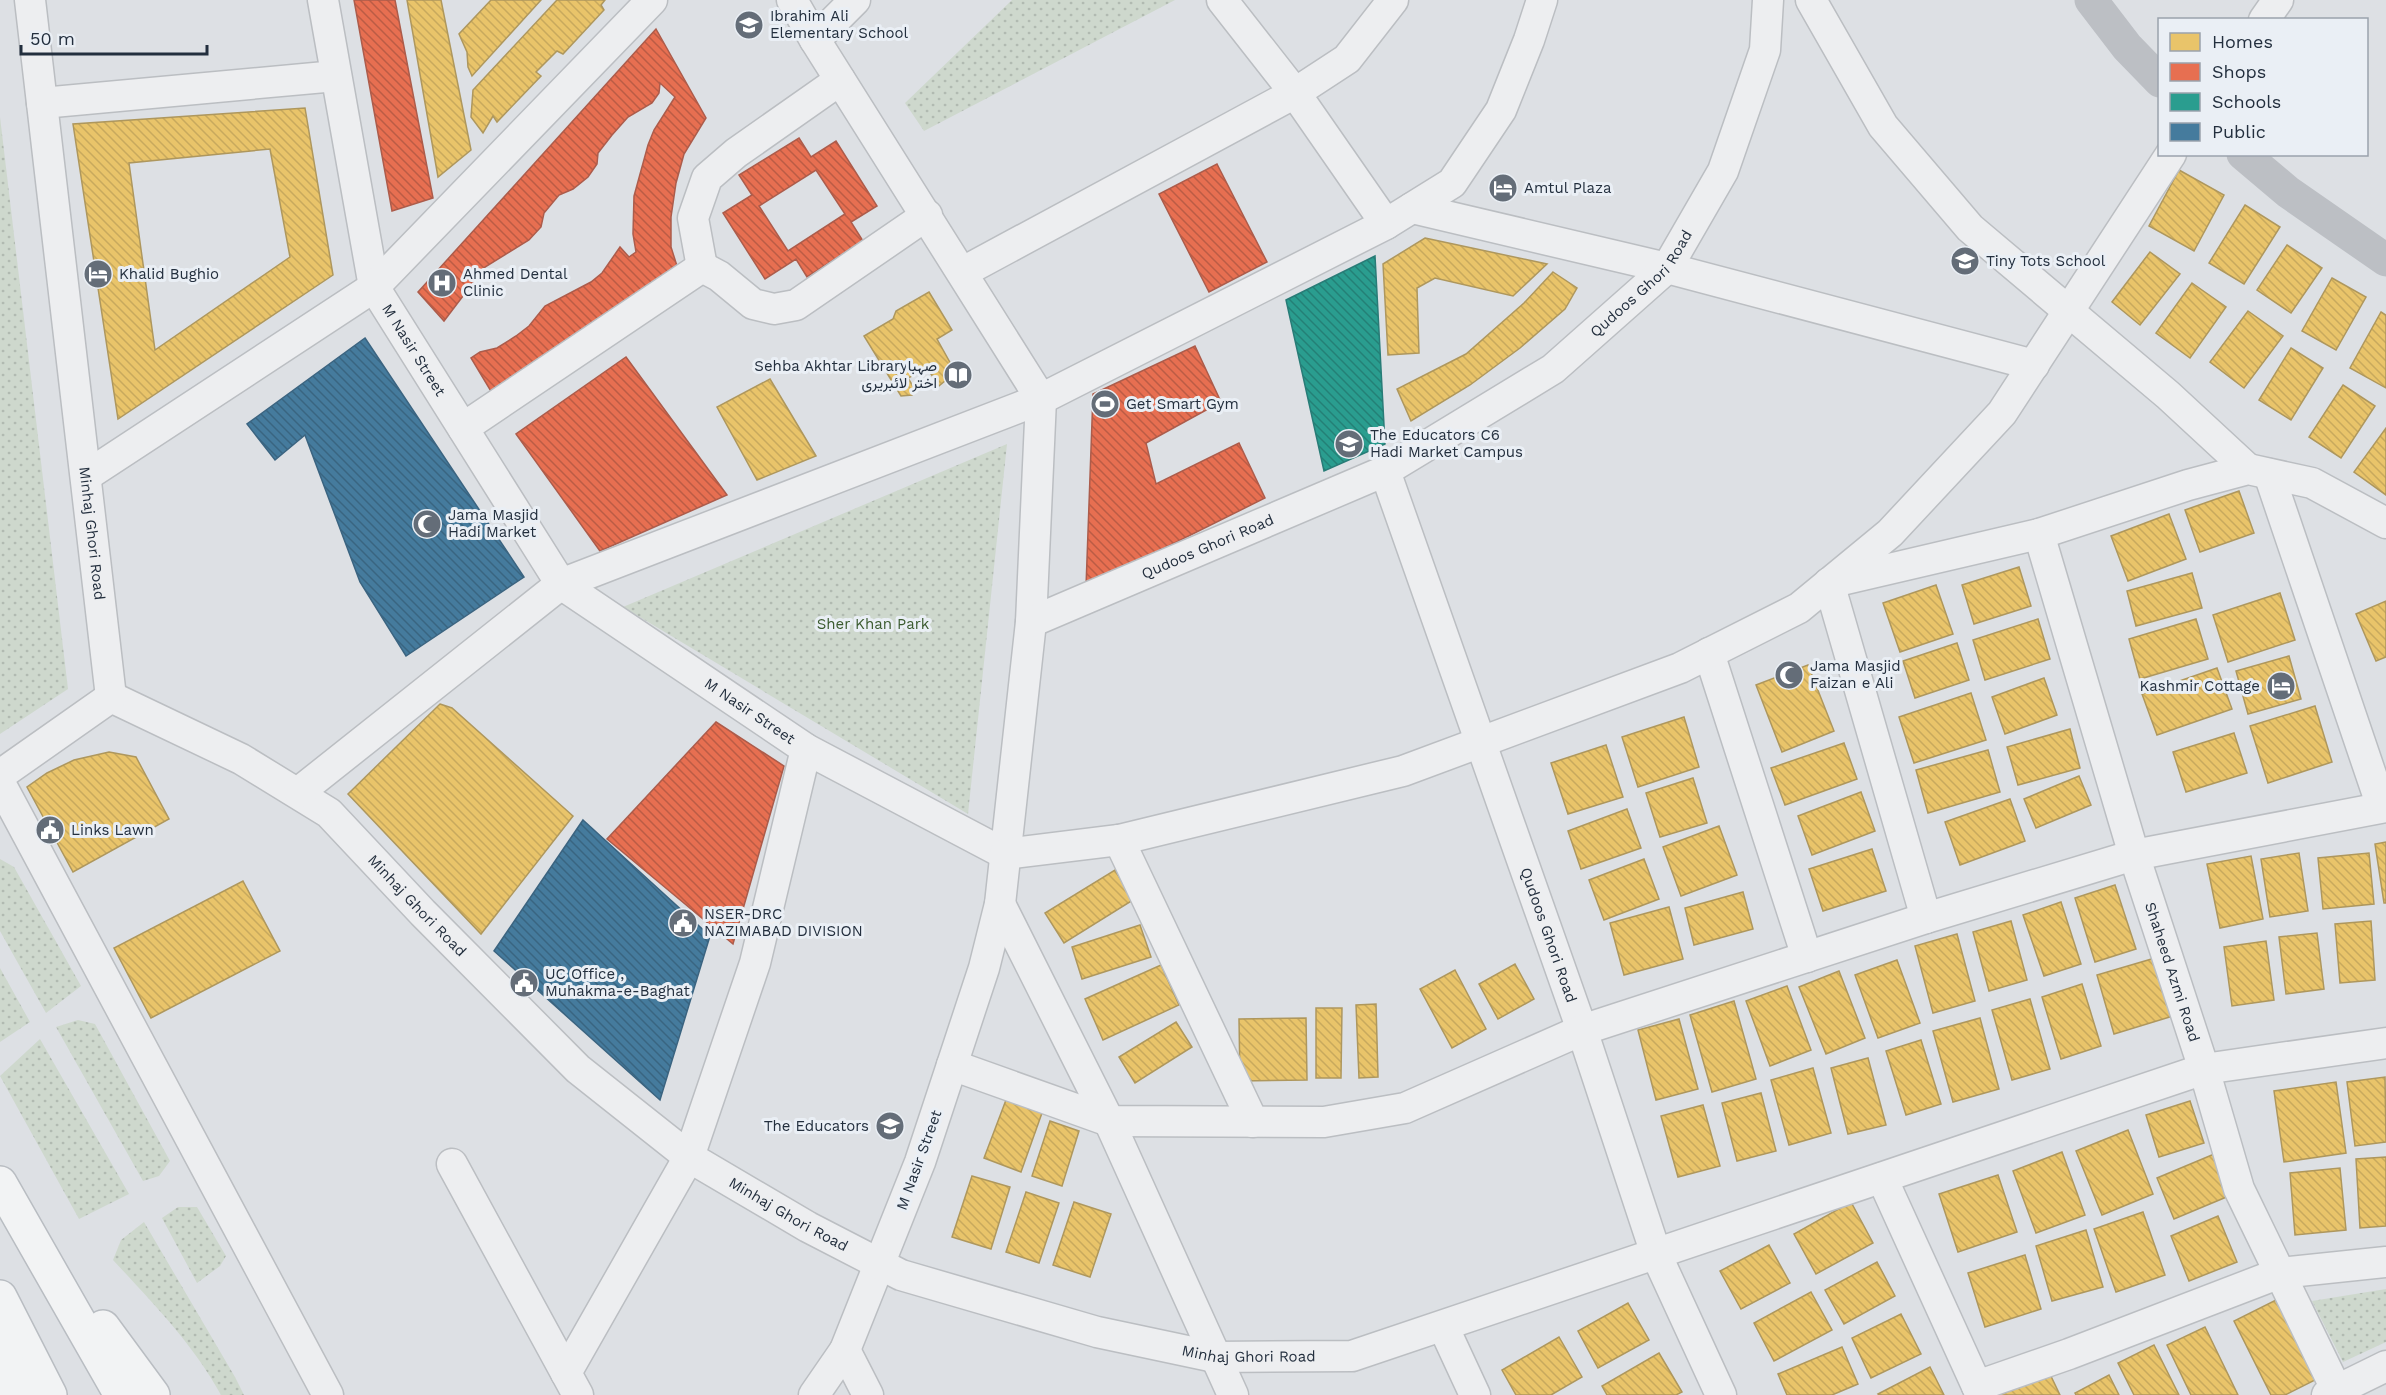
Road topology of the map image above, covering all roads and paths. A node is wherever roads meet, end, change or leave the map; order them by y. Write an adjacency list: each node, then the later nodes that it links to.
1 (30, 0): 19 (street, Minhaj Ghori Road)
2 (323, 0): 15 (street, M Nasir Street)
3 (652, 0): 29 (street)
4 (792, 0): 14 (street)
5 (855, 0): 14 (street)
6 (1222, 0): 18 (street)
7 (1393, 0): 18 (street)
8 (1542, 0): 22 (street)
9 (1768, 0): 27 (street, Qudoos Ghori Road)
10 (1811, 0): 30 (street)
11 (2091, 0): 16 (street)
12 (2278, 0): 13 (street)
13 (2265, 18)
14 (815, 40): 17 (street)
15 (336, 76): 19 (street); 29 (street, M Nasir Street)
16 (2158, 79)
17 (840, 80): 23 (street); 26 (street)
18 (1294, 93): 24 (street); 28 (street)
19 (42, 103): 36 (street, Minhaj Ghori Road)
20 (2171, 156): 30 (street)
21 (2246, 156): 25 (street)
22 (1412, 208): 24 (street); 27 (street)
23 (927, 215): 26 (street); 28 (street)
24 (1386, 224): 32 (street)
25 (2382, 249)
26 (702, 267): 33 (street)
27 (1667, 268): 31 (street); 34 (street, Qudoos Ghori Road)
28 (963, 272): 32 (street)
29 (374, 287): 33 (street, M Nasir Street); 36 (street)
30 (2069, 312): 31 (street); 35 (street)
31 (2034, 365): 39 (street)
32 (1041, 399): 40 (street); 41 (street)
33 (463, 428): 40 (street, M Nasir Street)
34 (1385, 471): 41 (street, Qudoos Ghori Road); 44 (street, Qudoos Ghori Road)
35 (2259, 471): 37 (street); 38 (street); 49 (street)
36 (86, 476): 43 (street, Minhaj Ghori Road)
37 (2386, 523)
38 (2039, 534): 39 (street); 52 (street, Shaheed Azmi Road)
39 (1829, 583): 42 (street); 54 (street)
40 (561, 584): 45 (street, M Nasir Street); 48 (street)
41 (1031, 622): 51 (street)
42 (1709, 653): 44 (street); 55 (street)
43 (111, 697): 46 (street); 48 (street, Minhaj Ghori Road)
44 (1479, 742): 50 (street); 56 (street, Qudoos Ghori Road)
45 (806, 749): 51 (street, M Nasir Street); 62 (street)
46 (0, 775)
47 (0, 783): 83 (street)
48 (299, 792): 62 (street, Minhaj Ghori Road)
49 (2384, 807): 52 (street)
50 (1119, 840): 51 (street); 61 (street)
51 (1005, 854): 53 (street, M Nasir Street)
52 (2134, 855): 54 (street); 59 (street, Shaheed Azmi Road)
53 (1000, 904): 58 (street, M Nasir Street); 60 (street)
54 (1926, 918): 55 (street)
55 (1807, 957): 56 (street)
56 (1582, 1030): 61 (street); 66 (street, Qudoos Ghori Road)
57 (2386, 1043): 59 (street, Minhaj Ghori Road)
58 (952, 1065): 60 (street); 68 (street, M Nasir Street)
59 (2204, 1069): 64 (street, Minhaj Ghori Road); 69 (street, Shaheed Azmi Road)
60 (1109, 1121): 61 (street); 74 (street)
61 (1253, 1122)
62 (689, 1157): 68 (street, Minhaj Ghori Road); 76 (street)
63 (452, 1164): 76 (street)
64 (1882, 1178): 66 (street, Minhaj Ghori Road); 77 (street)
65 (4, 1192): 81 (main road); 82 (main road)
66 (1656, 1254): 71 (street, Minhaj Ghori Road); 88 (street, Qudoos Ghori Road)
67 (2386, 1262): 69 (street)
68 (880, 1263): 73 (street, M Nasir Street); 74 (street, Minhaj Ghori Road)
69 (2280, 1273): 77 (street); 78 (street, Shaheed Azmi Road)
70 (0, 1297): 80 (main road)
71 (1443, 1326): 74 (street, Minhaj Ghori Road); 87 (street)
72 (0, 1342): 79 (main road)
73 (845, 1350): 84 (street, M Nasir Street); 85 (street)
74 (1215, 1357): 86 (street)
75 (2386, 1366): 78 (street)
76 (572, 1384)
77 (1979, 1391)
78 (2334, 1393)
79 (17, 1395)
80 (50, 1395)
81 (121, 1395)
82 (153, 1395)
83 (328, 1395)
84 (814, 1395)
85 (868, 1395)
86 (1233, 1395)
87 (1475, 1395)
88 (1721, 1395)

